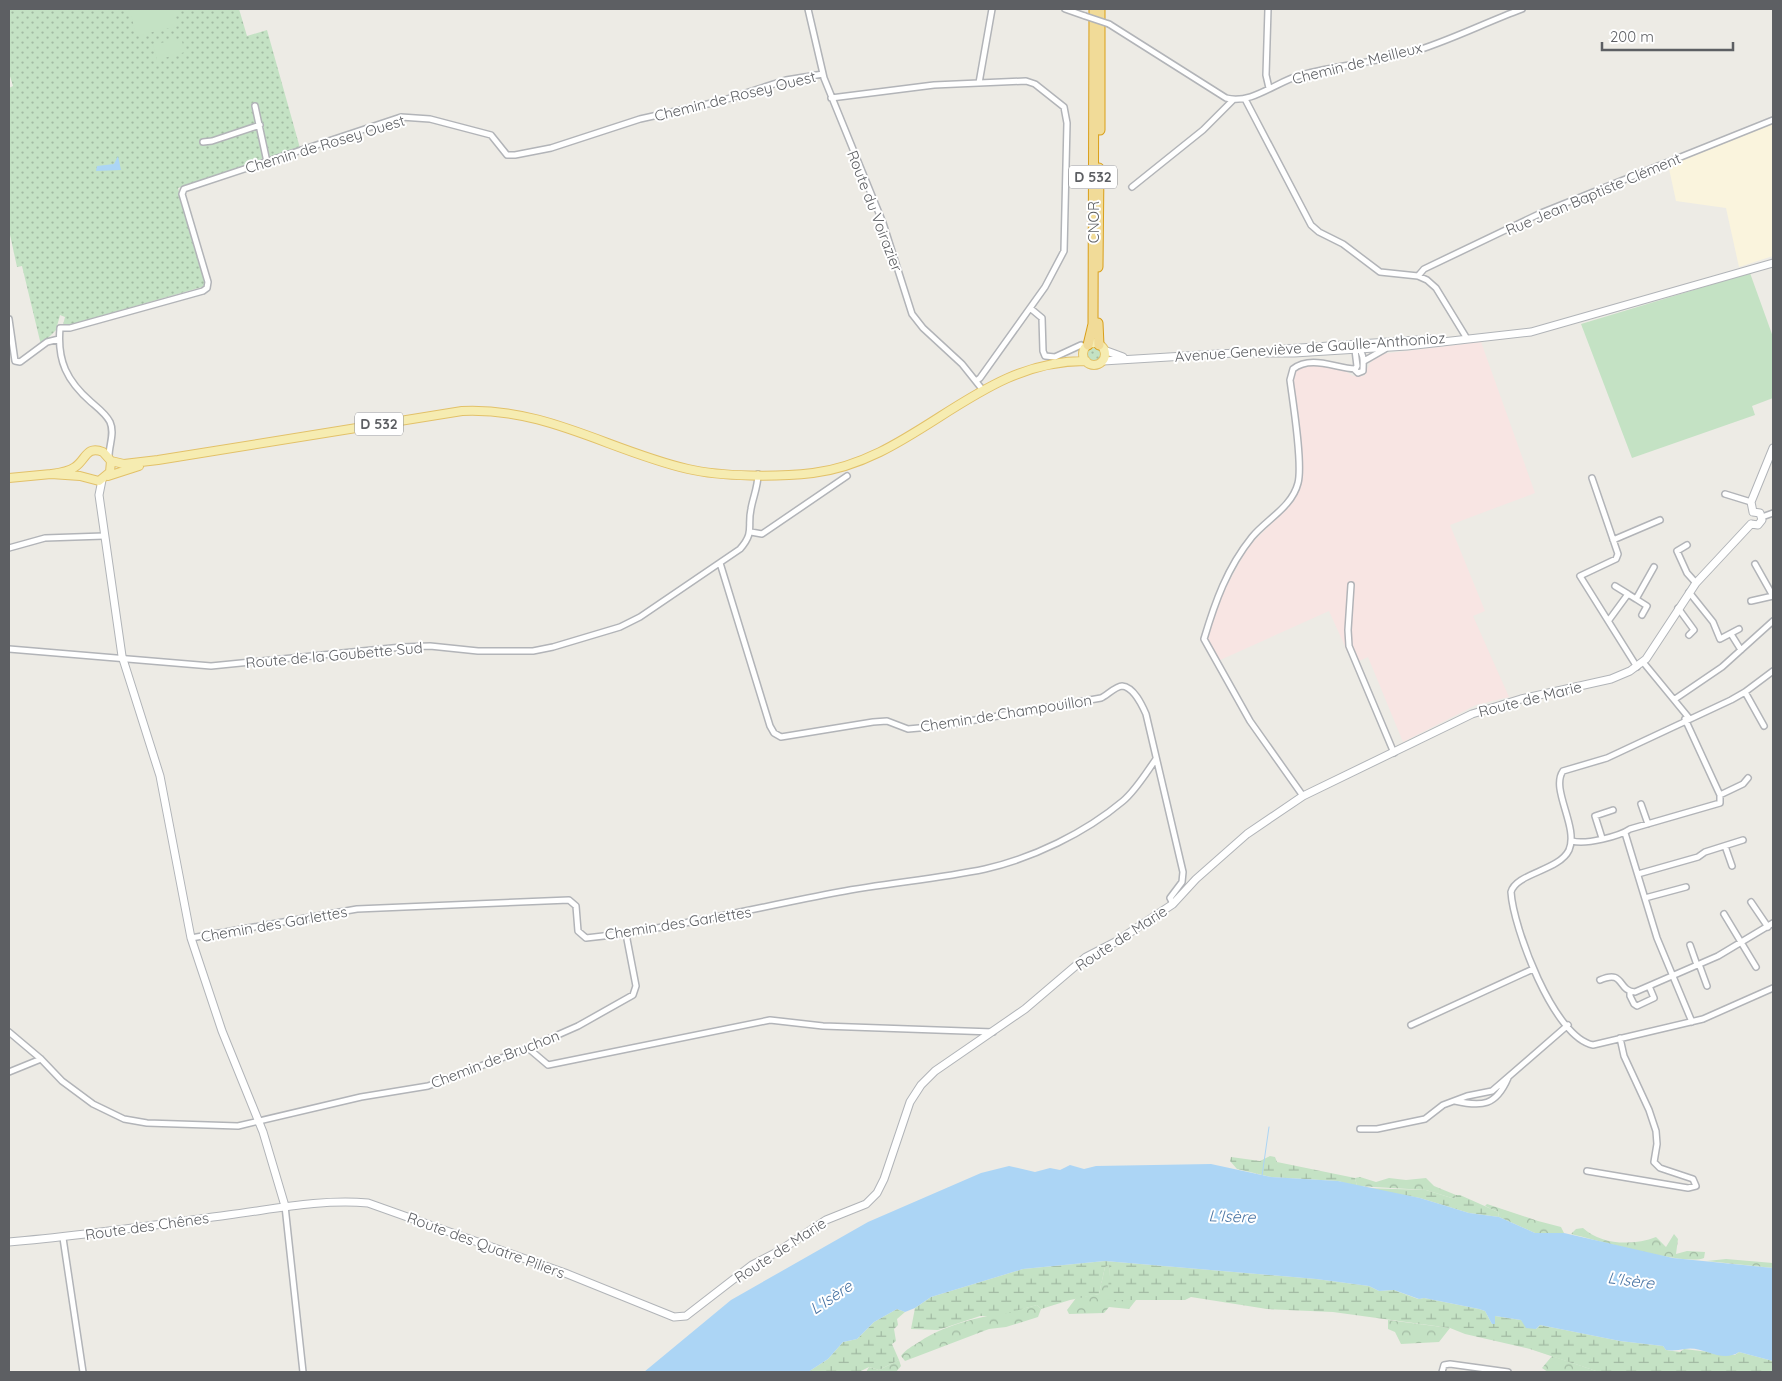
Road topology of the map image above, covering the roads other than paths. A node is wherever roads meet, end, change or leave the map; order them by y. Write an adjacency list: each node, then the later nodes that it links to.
1 (808, 9): 8 (street, Route du Voirazier)
2 (992, 9): 9 (street)
3 (1064, 9): 13 (street, bridge)
4 (1094, 9): 30 (highway, CNOR / D 532)
5 (1100, 9): 31 (highway, CNOR / D 532)
6 (1268, 9): 10 (street)
7 (1522, 9): 10 (street, Chemin de Meilleux)
8 (823, 74): 11 (street, Route du Voirazier); 18 (street, Chemin de Rosey Ouest)
9 (979, 83): 11 (street); 22 (street)
10 (1269, 88): 12 (street, Chemin de Meilleux)
11 (831, 98): 39 (street, Route du Voirazier)
12 (1245, 99): 13 (street, Chemin de Meilleux); 21 (street)
13 (1233, 100): 19 (street)
14 (255, 106): 16 (street)
15 (1773, 120): 21 (street, Rue Jean Baptiste Clément)
16 (260, 125): 17 (street); 18 (street)
17 (203, 142)
18 (267, 162): 26 (street, Chemin de Rosey Ouest)
19 (1132, 187)
20 (1773, 263): 25 (street, Avenue Geneviève de Gaulle-Anthonioz)
21 (1418, 276): 24 (street)
22 (1030, 308): 30 (street); 39 (street)
23 (9, 318): 26 (street)
24 (1466, 337): 25 (street, Avenue Geneviève de Gaulle-Anthonioz); 27 (street, Avenue Geneviève de Gaulle-Anthonioz)
25 (1484, 337): 29 (street, Avenue Geneviève de Gaulle-Anthonioz)
26 (59, 339): 41 (street)
27 (1377, 342): 28 (street, Avenue Geneviève de Gaulle-Anthonioz); 32 (street)
28 (1348, 345): 32 (street); 33 (street, Avenue Geneviève de Gaulle-Anthonioz)
29 (1407, 346): 32 (street, Avenue Geneviève de Gaulle-Anthonioz); 38 (street)
30 (1084, 347): 31 (main road); 35 (main road); 37 (main road, D 532)
31 (1102, 347): 34 (street, Avenue Geneviève de Gaulle-Anthonioz); 36 (main road)
32 (1357, 349): 33 (street, Avenue Geneviève de Gaulle-Anthonioz); 38 (street)
33 (1231, 353): 34 (street, Avenue Geneviève de Gaulle-Anthonioz)
34 (1136, 359): 36 (street, Avenue Geneviève de Gaulle-Anthonioz)
35 (1086, 361): 36 (main road); 37 (main road, D 532)
36 (1103, 361)
37 (1056, 363): 40 (main road, D 532)
38 (1359, 366): 98 (street)
39 (976, 381): 40 (street, Route du Voirazier)
40 (982, 390): 47 (main road, D 532)
41 (110, 442): 43 (street); 44 (street)
42 (1773, 448): 56 (street)
43 (100, 450): 44 (main road); 46 (main road)
44 (110, 459): 45 (main road, D 532); 51 (main road)
45 (158, 460): 47 (main road, D 532); 51 (main road, D 532)
46 (80, 462): 48 (main road); 53 (main road)
47 (758, 474): 62 (street)
48 (43, 475): 50 (main road); 53 (main road)
49 (848, 476): 62 (street)
50 (9, 478)
51 (105, 478): 53 (main road); 55 (street)
52 (1592, 478): 64 (street)
53 (88, 479): 55 (street)
54 (1725, 494): 56 (street)
55 (99, 495): 63 (street)
56 (1751, 502): 57 (street)
57 (1753, 512): 59 (street); 61 (street)
58 (1773, 513): 59 (street)
59 (1762, 517): 61 (street)
60 (1660, 520): 64 (street)
61 (1751, 524): 70 (street)
62 (751, 532): 67 (street, Route de la Goubette Sud)
63 (104, 536): 66 (street); 87 (street)
64 (1613, 540): 80 (street)
65 (1687, 545): 70 (street)
66 (9, 548)
67 (720, 564): 87 (street, Route de la Goubette Sud); 95 (street, Chemin de Champouillon)
68 (1755, 564): 75 (street)
69 (1654, 567): 76 (street)
70 (1696, 583): 73 (street)
71 (1351, 585): 94 (street)
72 (1615, 586): 74 (street)
73 (1690, 592): 78 (street); 83 (street)
74 (1628, 594): 76 (street); 80 (street)
75 (1773, 596): 77 (street)
76 (1636, 599): 79 (street)
77 (1751, 601)
78 (1678, 608): 84 (street); 88 (street)
79 (1642, 616)
80 (1609, 620): 88 (street)
81 (1773, 621): 86 (street)
82 (1739, 629): 83 (street)
83 (1731, 634): 86 (street)
84 (1689, 635)
85 (9, 649): 87 (street, Route de la Goubette Sud)
86 (1741, 650): 91 (street)
87 (123, 658): 117 (street)
88 (1640, 664): 91 (street); 94 (street, Route de Marie)
89 (1773, 671): 90 (street)
90 (1745, 692): 92 (street); 93 (street)
91 (1675, 700): 92 (street)
92 (1687, 718): 97 (street); 105 (street)
93 (1764, 726)
94 (1394, 753): 98 (street, Route de Marie)
95 (1156, 759): 112 (street); 116 (street, Chemin des Garlettes)
96 (1748, 778): 97 (street)
97 (1720, 795): 101 (street)
98 (1303, 796): 112 (street, Route de Marie)
99 (1641, 804): 101 (street)
100 (1613, 810): 103 (street)
101 (1648, 824): 102 (street)
102 (1625, 833): 103 (street); 108 (street)
103 (1602, 838): 105 (street)
104 (1743, 840): 106 (street)
105 (1572, 841): 122 (street)
106 (1725, 846): 107 (street); 108 (street)
107 (1732, 866)
108 (1638, 874): 110 (street)
109 (1686, 887): 110 (street)
110 (1645, 898): 123 (street)
111 (1751, 902): 114 (street)
112 (1173, 904): 133 (street, Route de Marie)
113 (1724, 914): 118 (street)
114 (1770, 926): 115 (street); 118 (street)
115 (1773, 933)
116 (626, 934): 117 (street, Chemin des Garlettes); 135 (street, Chemin de Bruchon)
117 (191, 938): 140 (street)
118 (1741, 943): 120 (street); 121 (street)
119 (1690, 945): 120 (street)
120 (1698, 964): 123 (street); 126 (street)
121 (1756, 967)
122 (1533, 968): 130 (street); 131 (street)
123 (1673, 975): 125 (street); 129 (street)
124 (1600, 980): 128 (street)
125 (1649, 986): 128 (street); 128 (street)
126 (1707, 986)
127 (1773, 988): 129 (street)
128 (1630, 992)
129 (1692, 1022): 134 (street)
130 (1411, 1024)
131 (1568, 1025): 134 (street); 138 (street)
132 (9, 1032): 136 (street, Chemin de Bruchon)
133 (993, 1032): 135 (street); 146 (street, Route de Marie)
134 (1620, 1038): 142 (street)
135 (528, 1048): 140 (street, Chemin de Bruchon)
136 (41, 1059): 137 (street); 140 (street, Chemin de Bruchon)
137 (9, 1072)
138 (1510, 1074): 139 (street); 139 (street)
139 (1454, 1101): 141 (street)
140 (259, 1123): 143 (street)
141 (1360, 1129)
142 (1587, 1171)
143 (285, 1206): 144 (street, Route des Chênes); 146 (street, Route des Quatre Piliers); 148 (street)
144 (63, 1238): 145 (street, Route des Chênes); 147 (street)
145 (9, 1242)
146 (681, 1317)
147 (83, 1372)
148 (303, 1372)
149 (1442, 1372): 150 (street)
150 (1508, 1372)

